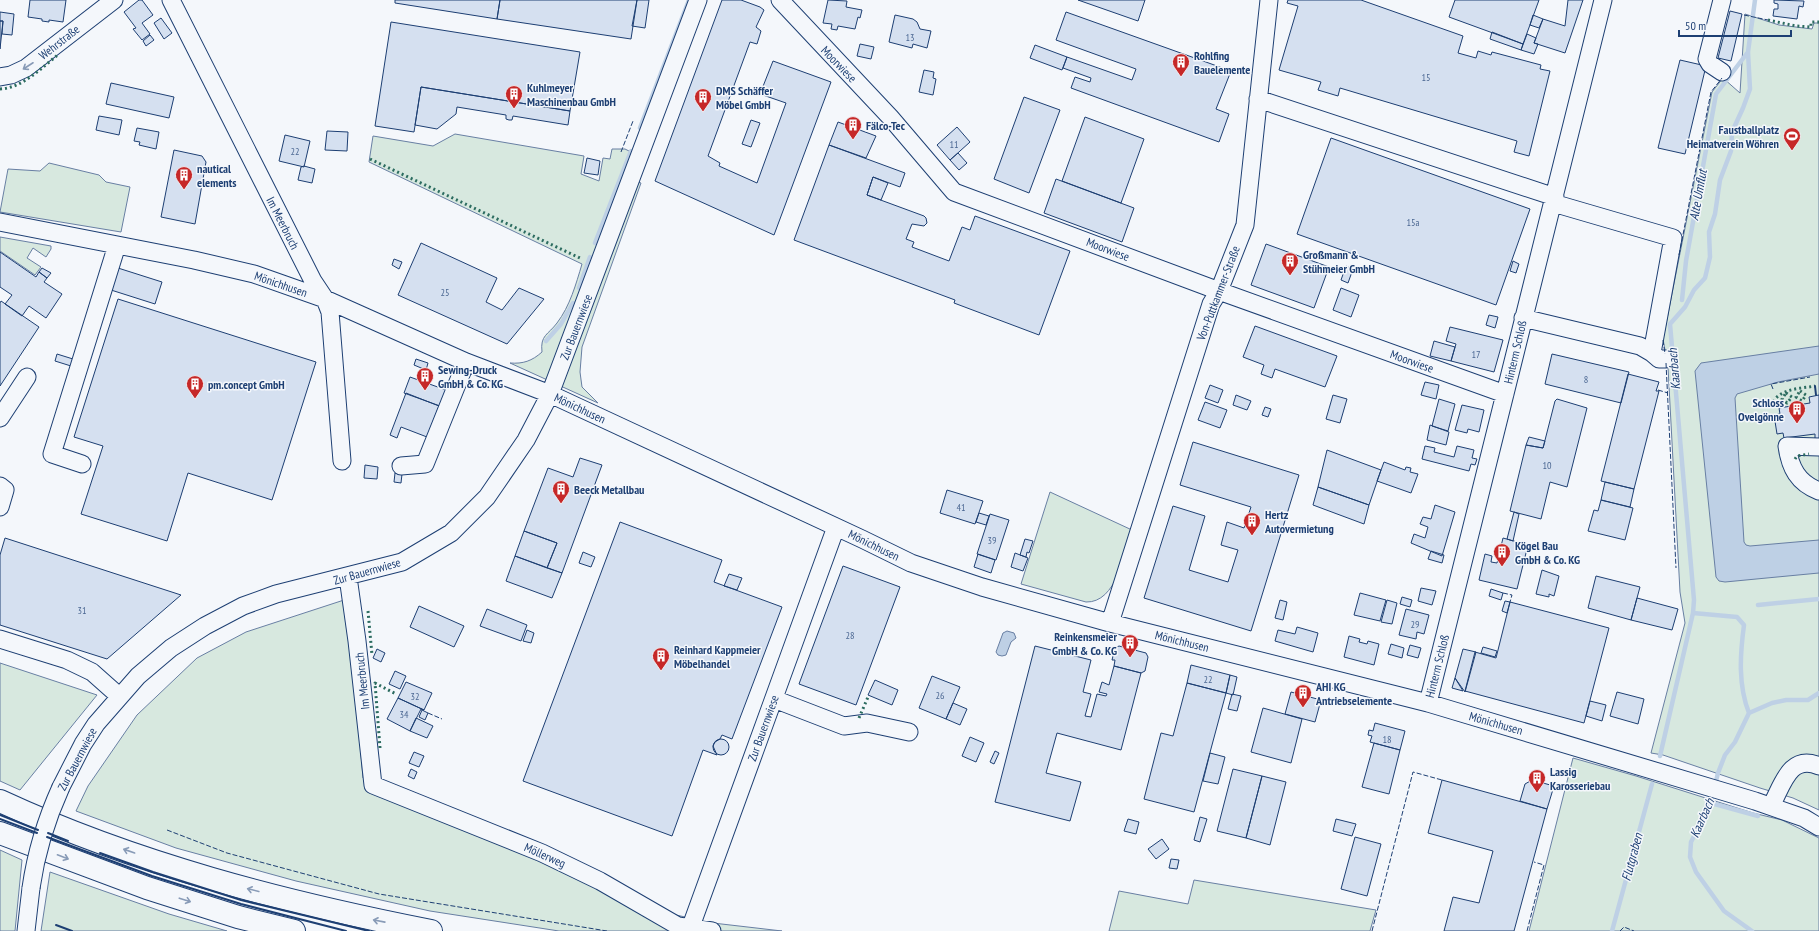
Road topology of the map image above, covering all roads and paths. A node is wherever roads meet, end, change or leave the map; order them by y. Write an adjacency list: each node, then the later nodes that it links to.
1 (114, 0): 9 (street, Wehrstraße, one-way to 9)
2 (171, 0): 15 (street, Im Meerbruch)
3 (698, 0): 19 (street, Zur Bauernwiese)
4 (780, 0): 14 (street, Moorwiese)
5 (1269, 0): 10 (street, Von-Puttkammer-Straße)
6 (1603, 0): 11 (street, Hinterm Schloß)
7 (1722, 0): 8 (street)
8 (1722, 72)
9 (0, 77)
10 (1258, 99): 11 (street); 14 (street, Von-Puttkammer-Straße)
11 (1554, 200): 16 (street, Hinterm Schloß); 16 (street)
12 (0, 222): 13 (street, Mönichhusen)
13 (117, 245): 15 (street, Mönichhusen); 24 (street)
14 (1219, 291): 20 (street, Moorwiese); 31 (street, Von-Puttkammer-Straße)
15 (325, 299): 17 (street, Mönichhusen); 23 (street, Im Meerbruch)
16 (1523, 318): 20 (street, Hinterm Schloß)
17 (466, 362): 19 (street, Mönichhusen); 25 (street)
18 (27, 377): 21 (street)
19 (550, 394): 29 (street, Mönichhusen); 30 (street, Zur Bauernwiese)
20 (1505, 394): 35 (street, Hinterm Schloß)
21 (0, 418)
22 (1819, 447): 27 (street)
23 (342, 461)
24 (82, 464)
25 (401, 466)
26 (0, 486): 28 (street)
27 (1819, 491)
28 (0, 507)
29 (836, 527): 31 (street, Mönichhusen); 34 (street, Zur Bauernwiese)
30 (348, 577): 33 (street, Zur Bauernwiese); 38 (street, Im Meerbruch)
31 (1110, 623): 35 (street, Mönichhusen)
32 (0, 639): 33 (street)
33 (119, 696): 44 (street, Zur Bauernwiese, bridge)
34 (774, 699): 36 (street); 43 (street, Zur Bauernwiese)
35 (1428, 704): 40 (street, Mönichhusen)
36 (910, 732)
37 (1819, 766): 40 (street)
38 (373, 785): 43 (street, Möllerweg)
39 (0, 801): 46 (highway, one-way to 39)
40 (1771, 806): 41 (street, Mönichhusen)
41 (1819, 827)
42 (0, 833): 45 (highway, one-way to 45)
43 (690, 928): 47 (street, Möllerweg)
44 (26, 931)
45 (294, 931)
46 (431, 931)
47 (712, 931)

